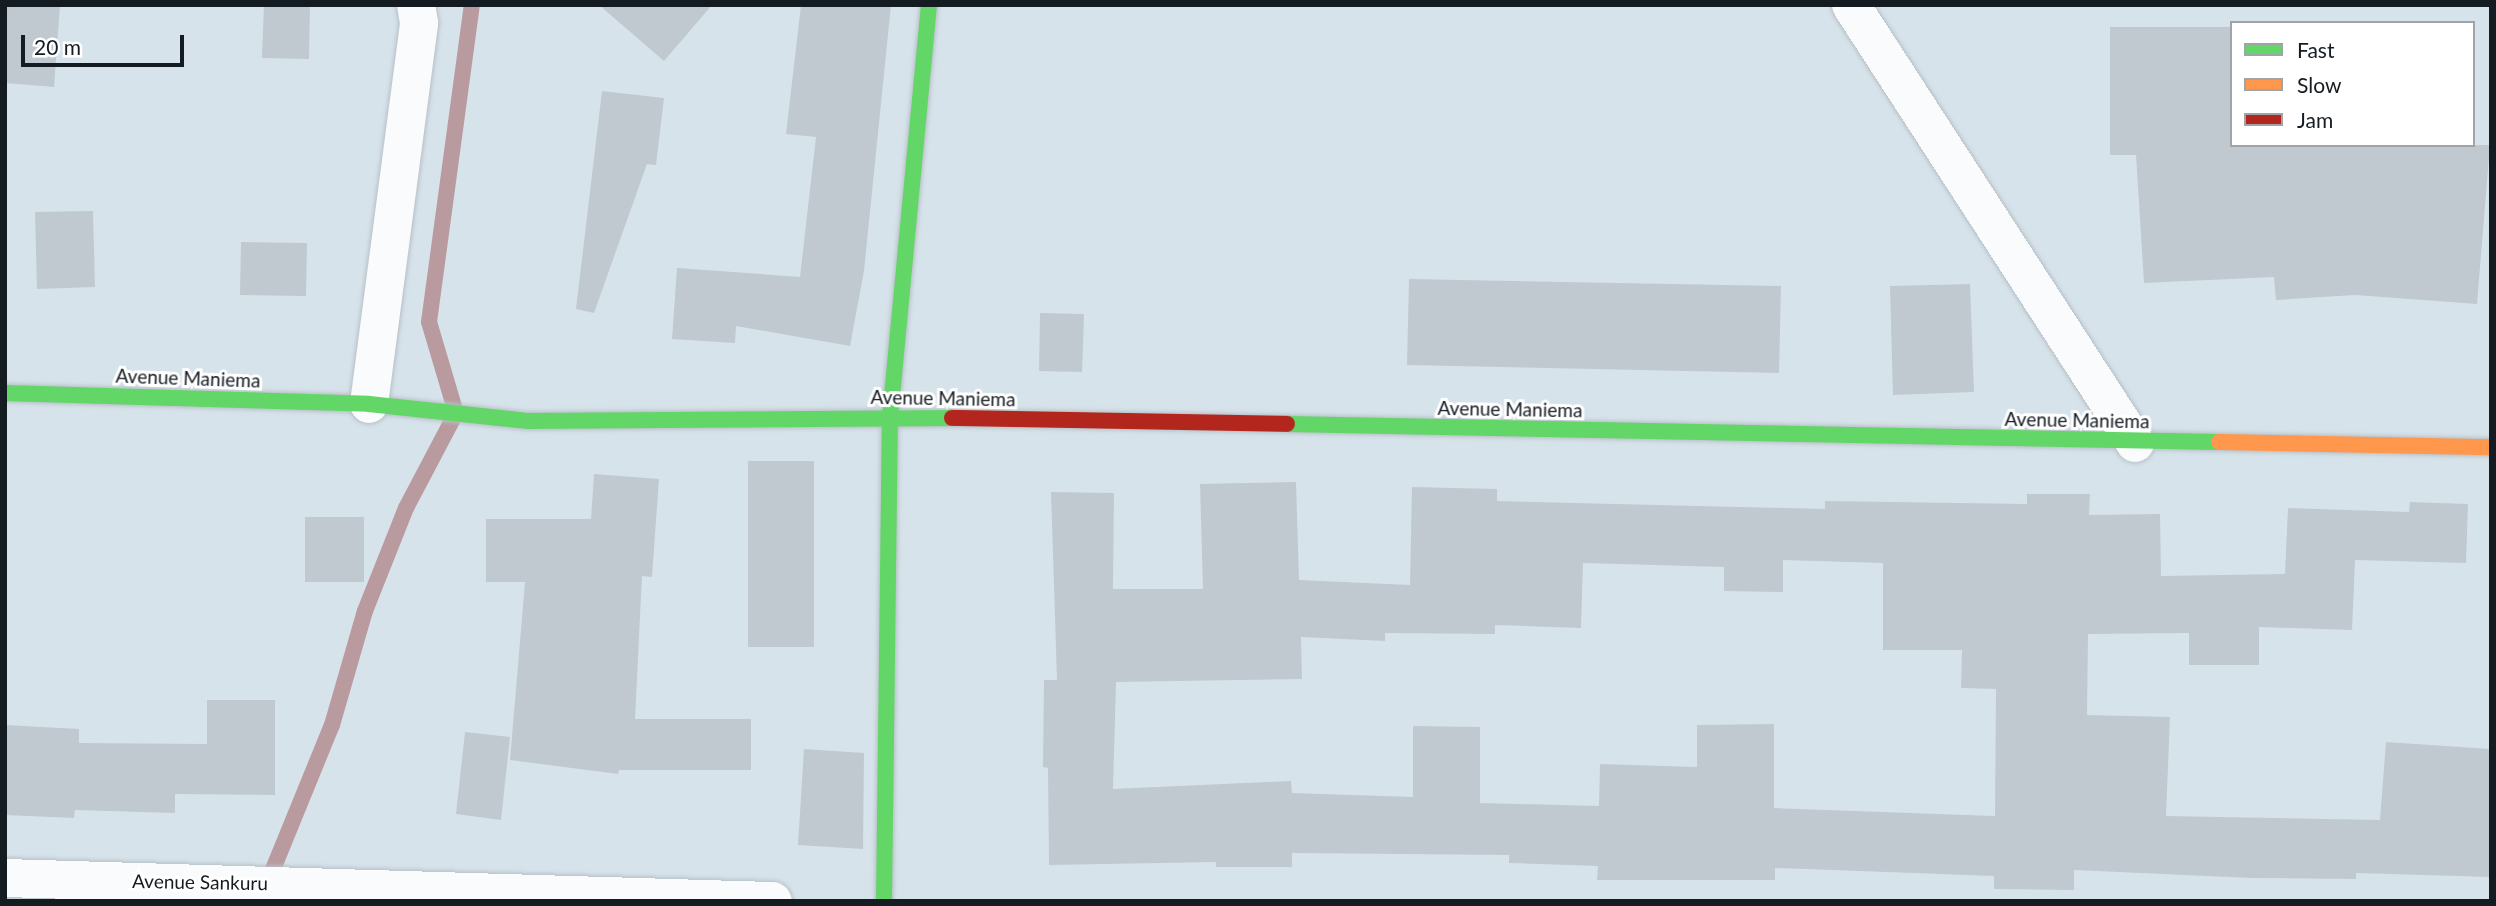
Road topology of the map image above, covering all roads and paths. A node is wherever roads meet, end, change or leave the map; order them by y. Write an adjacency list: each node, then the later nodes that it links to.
1 (416, 5): 5 (street)
2 (929, 5): 6 (street)
3 (1850, 5): 7 (street)
4 (5, 393): 5 (street, Avenue Maniema)
5 (369, 404): 6 (street, Avenue Maniema)
6 (890, 417): 7 (street, Avenue Maniema); 11 (street)
7 (2135, 443): 8 (street, Avenue Maniema)
8 (2491, 447)
9 (5, 878): 10 (street, Avenue Sankuru)
10 (773, 901)
11 (884, 901)

